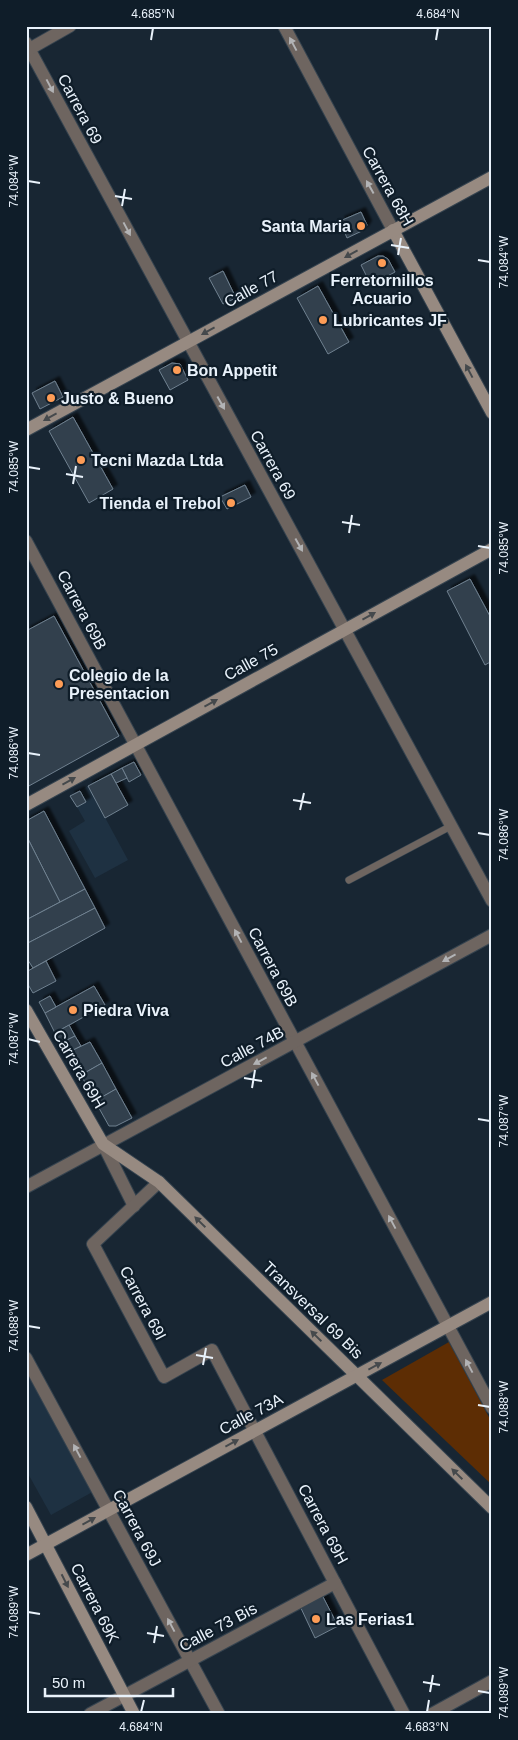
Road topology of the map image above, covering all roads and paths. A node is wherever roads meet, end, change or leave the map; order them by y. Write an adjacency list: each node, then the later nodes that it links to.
1 (70, 26): 3 (street)
2 (284, 26): 5 (street, Carrera 68H, one-way to 2)
3 (27, 48): 6 (street, Carrera 69, one-way to 6)
4 (492, 177): 5 (street, Calle 77)
5 (393, 230): 6 (street, Calle 77, one-way to 6); 7 (street, Carrera 68H, one-way to 5)
6 (188, 342): 8 (street, Calle 77, one-way to 8); 11 (street, Carrera 69, one-way to 11)
7 (492, 414)
8 (26, 430)
9 (26, 541): 12 (street, Carrera 69B)
10 (492, 549): 11 (street, Calle 75, one-way to 10)
11 (345, 630): 12 (street, Calle 75, one-way to 11); 14 (street, Carrera 69)
12 (136, 745): 13 (street, Calle 75, one-way to 12); 19 (street, Carrera 69B, one-way to 12)
13 (26, 805)
14 (451, 826): 15 (lane); 16 (street, Carrera 69)
15 (349, 880)
16 (492, 901)
17 (492, 935): 19 (street, Calle 74B, one-way to 19)
18 (26, 1010): 20 (street, Carrera 69H)
19 (295, 1042): 20 (street, Calle 74B, one-way to 20); 25 (street, Carrera 69B, one-way to 19)
20 (103, 1144): 21 (street, Transversal 69 Bis); 22 (street, Calle 74B); 23 (street)
21 (159, 1182): 23 (street); 28 (street, Transversal 69 Bis, one-way to 21)
22 (26, 1187)
23 (134, 1206): 26 (street, Carrera 69I)
24 (492, 1302): 25 (street, Calle 73A)
25 (448, 1326): 28 (street, Calle 73A, one-way to 25); 29 (street, Carrera 69B, one-way to 25)
26 (212, 1350): 30 (street, Carrera 69H)
27 (26, 1358): 33 (street, Carrera 69J, one-way to 27)
28 (356, 1376): 30 (street, Calle 73A); 32 (street, Transversal 69 Bis, one-way to 28)
29 (492, 1408)
30 (255, 1431): 33 (street, Calle 73A, one-way to 30); 36 (street, Carrera 69H)
31 (26, 1506): 34 (street, Carrera 69K)
32 (492, 1508)
33 (109, 1510): 34 (street, Calle 73A, one-way to 33); 37 (street, Carrera 69J, one-way to 33)
34 (46, 1544): 35 (street, Calle 73A); 39 (street, Carrera 69K, one-way to 39)
35 (26, 1555)
36 (335, 1583): 37 (street, Calle 73 Bis); 43 (street, Carrera 69H)
37 (190, 1660): 39 (street, Calle 73 Bis); 42 (street, Carrera 69J)
38 (492, 1681): 44 (street)
39 (124, 1696): 40 (street, Calle 73 Bis); 41 (street, Carrera 69K)
40 (90, 1714)
41 (134, 1714)
42 (220, 1714)
43 (404, 1714)
44 (432, 1714)

